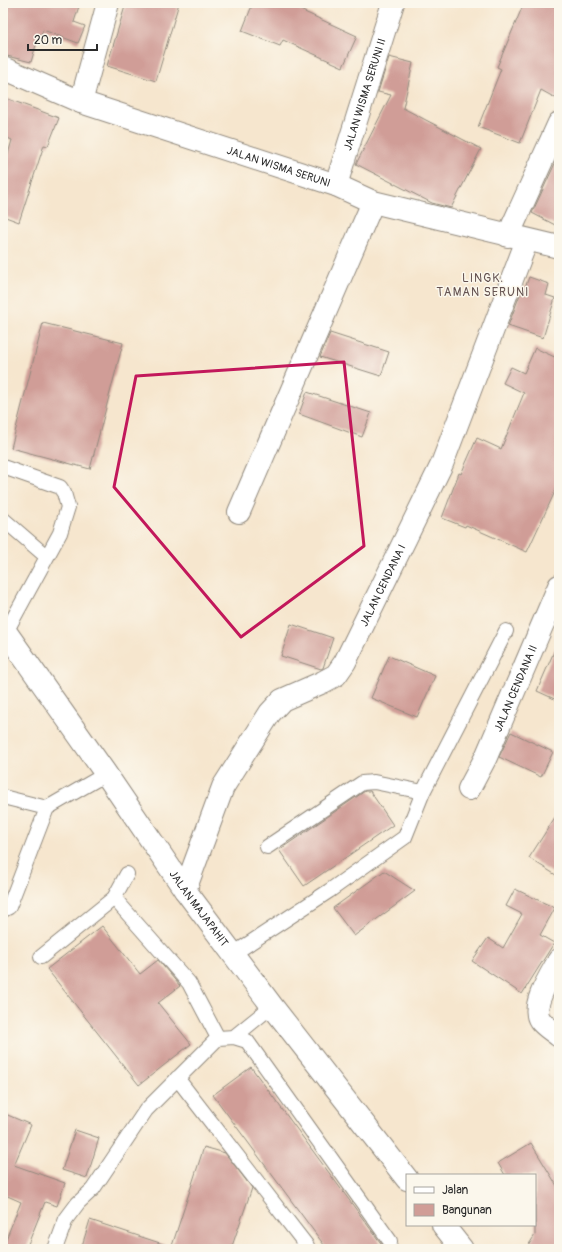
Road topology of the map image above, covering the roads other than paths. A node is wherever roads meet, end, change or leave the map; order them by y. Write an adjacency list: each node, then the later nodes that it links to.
1 (108, 3): 4 (street)
2 (393, 3): 6 (street, JALAN WISMA SERUNI II)
3 (3, 68): 4 (street, JALAN WISMA SERUNI)
4 (82, 102): 6 (street, JALAN WISMA SERUNI)
5 (559, 123): 8 (street, JALAN CENDANA I)
6 (336, 185): 7 (street, JALAN WISMA SERUNI)
7 (373, 202): 8 (street, JALAN WISMA SERUNI); 11 (street)
8 (517, 238): 9 (street, JALAN WISMA SERUNI); 24 (street, JALAN CENDANA I)
9 (559, 247)
10 (3, 466): 13 (lane)
11 (238, 512)
12 (3, 519): 13 (lane)
13 (47, 558): 15 (lane)
14 (559, 586): 18 (street, JALAN CENDANA II)
15 (4, 630): 17 (street, JALAN MAJAPAHIT)
16 (506, 631): 19 (lane)
17 (106, 774): 21 (lane); 24 (street, JALAN MAJAPAHIT)
18 (469, 790)
19 (423, 792): 22 (lane); 27 (lane)
20 (3, 797): 21 (lane)
21 (47, 808): 26 (lane)
22 (267, 847)
23 (127, 874): 25 (lane)
24 (185, 890): 27 (street, JALAN MAJAPAHIT)
25 (114, 898): 28 (lane); 33 (lane)
26 (3, 910)
27 (233, 954): 30 (street, JALAN MAJAPAHIT)
28 (41, 957)
29 (559, 960): 32 (street)
30 (272, 1006): 31 (lane); 35 (street, JALAN MAJAPAHIT)
31 (234, 1036): 33 (lane); 37 (lane)
32 (559, 1036)
33 (218, 1038): 34 (lane)
34 (177, 1078): 38 (lane); 39 (lane)
35 (406, 1178)
36 (444, 1226): 40 (street)
37 (390, 1241)
38 (307, 1246)
39 (55, 1249)
40 (462, 1249)

